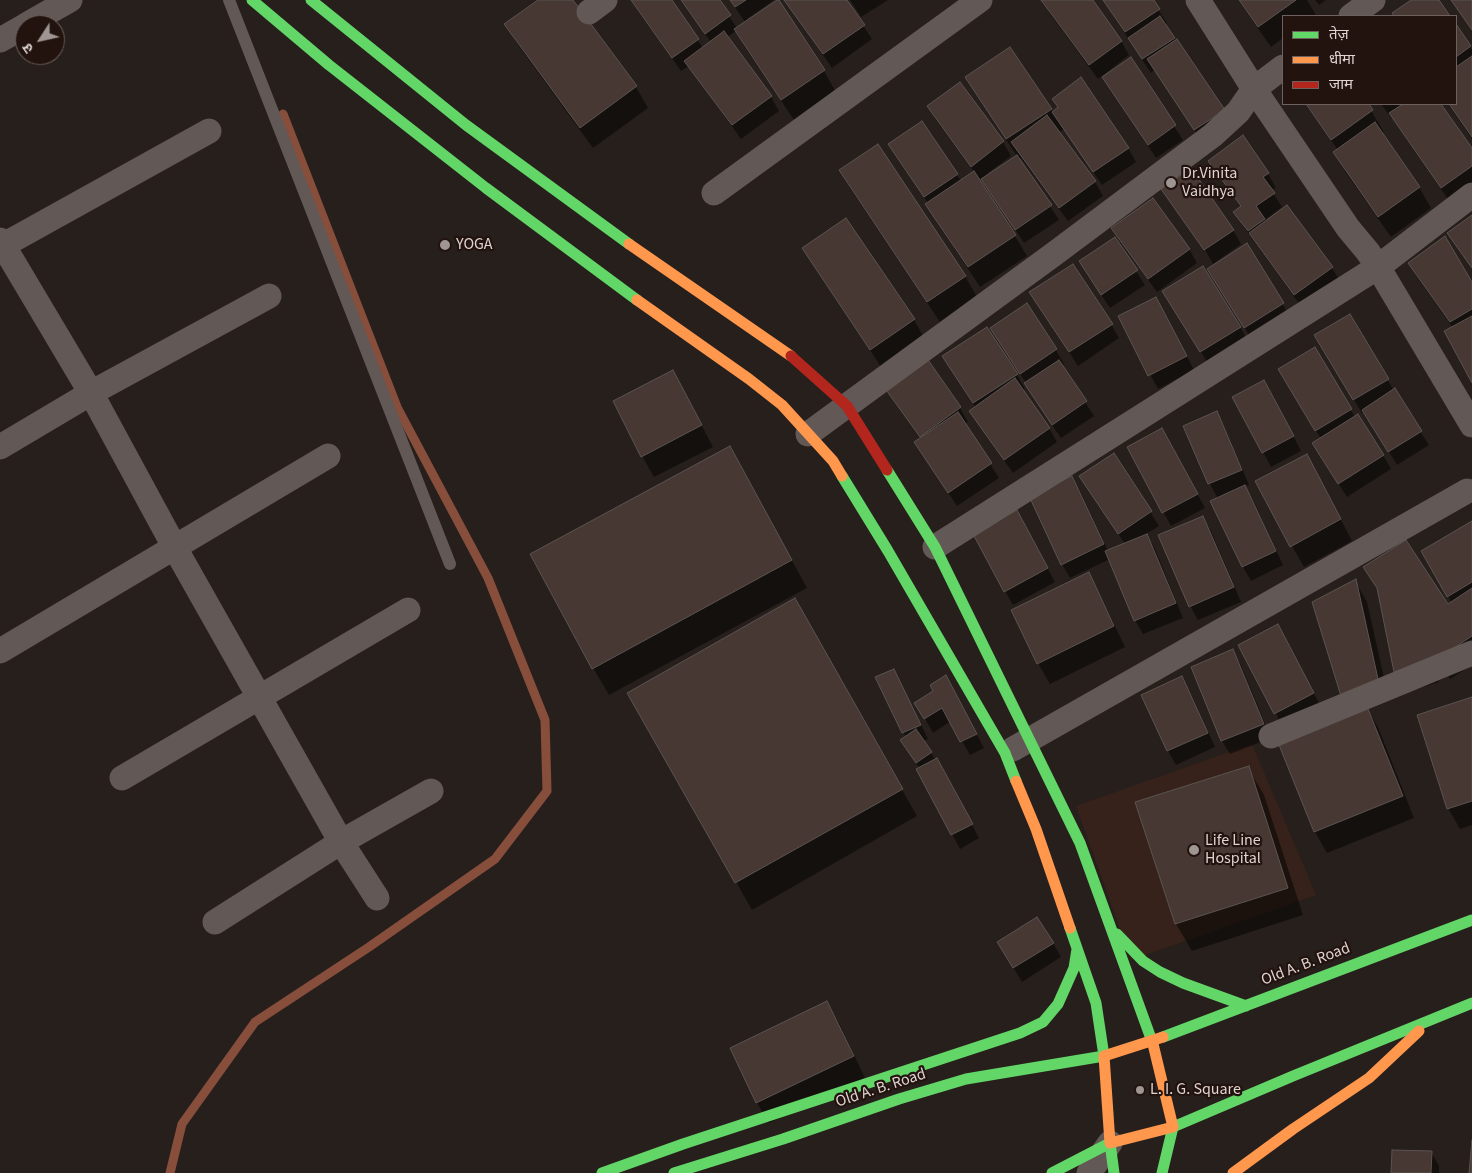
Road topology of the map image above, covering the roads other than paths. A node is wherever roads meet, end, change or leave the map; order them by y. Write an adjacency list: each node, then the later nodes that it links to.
1 (70, 0): 8 (street)
2 (229, 0): 29 (lane)
3 (252, 0): 23 (main road)
4 (311, 0): 21 (main road)
5 (980, 0): 15 (street)
6 (1198, 0): 13 (street)
7 (1373, 0): 9 (street)
8 (44, 15)
9 (1352, 15)
10 (15, 31): 11 (street)
11 (0, 40)
12 (1282, 68): 13 (street)
13 (1254, 89): 18 (street); 21 (street)
14 (209, 131): 17 (street)
15 (714, 193)
16 (1472, 195): 18 (street)
17 (1, 244): 20 (street)
18 (1378, 267): 22 (street); 27 (street)
19 (268, 296): 20 (street)
20 (91, 393): 24 (street); 28 (street)
21 (847, 406): 23 (street); 27 (main road)
22 (1472, 424)
23 (808, 434): 36 (main road)
24 (0, 447)
25 (328, 456): 28 (street)
26 (1470, 490): 35 (street)
27 (935, 547): 35 (main road)
28 (175, 548): 31 (street); 33 (street)
29 (450, 564)
30 (408, 610): 33 (street)
31 (0, 651)
32 (1472, 653): 34 (street)
33 (260, 696): 37 (street); 39 (street)
34 (1271, 736)
35 (1030, 740): 36 (street); 43 (main road)
36 (1005, 753): 44 (main road)
37 (122, 778)
38 (431, 791): 39 (street)
39 (341, 842): 40 (street); 42 (street)
40 (377, 898)
41 (1472, 920): 46 (main road, Old A. B. Road)
42 (215, 922)
43 (1111, 928): 46 (main road); 48 (main road)
44 (1077, 950): 49 (main road); 50 (main road)
45 (1472, 1003): 47 (main road)
46 (1246, 1006): 48 (main road, Old A. B. Road)
47 (1431, 1020): 51 (main road); 59 (main road)
48 (1152, 1041): 49 (main road); 51 (main road)
49 (1104, 1056): 50 (main road, Old A. B. Road); 52 (main road)
50 (896, 1087): 53 (main road); 54 (main road, Old A. B. Road)
51 (1173, 1128): 52 (main road); 58 (main road)
52 (1110, 1143): 55 (main road); 56 (street); 57 (main road)
53 (602, 1173)
54 (674, 1173)
55 (1052, 1173)
56 (1089, 1173)
57 (1114, 1173)
58 (1162, 1173)
59 (1233, 1173)

